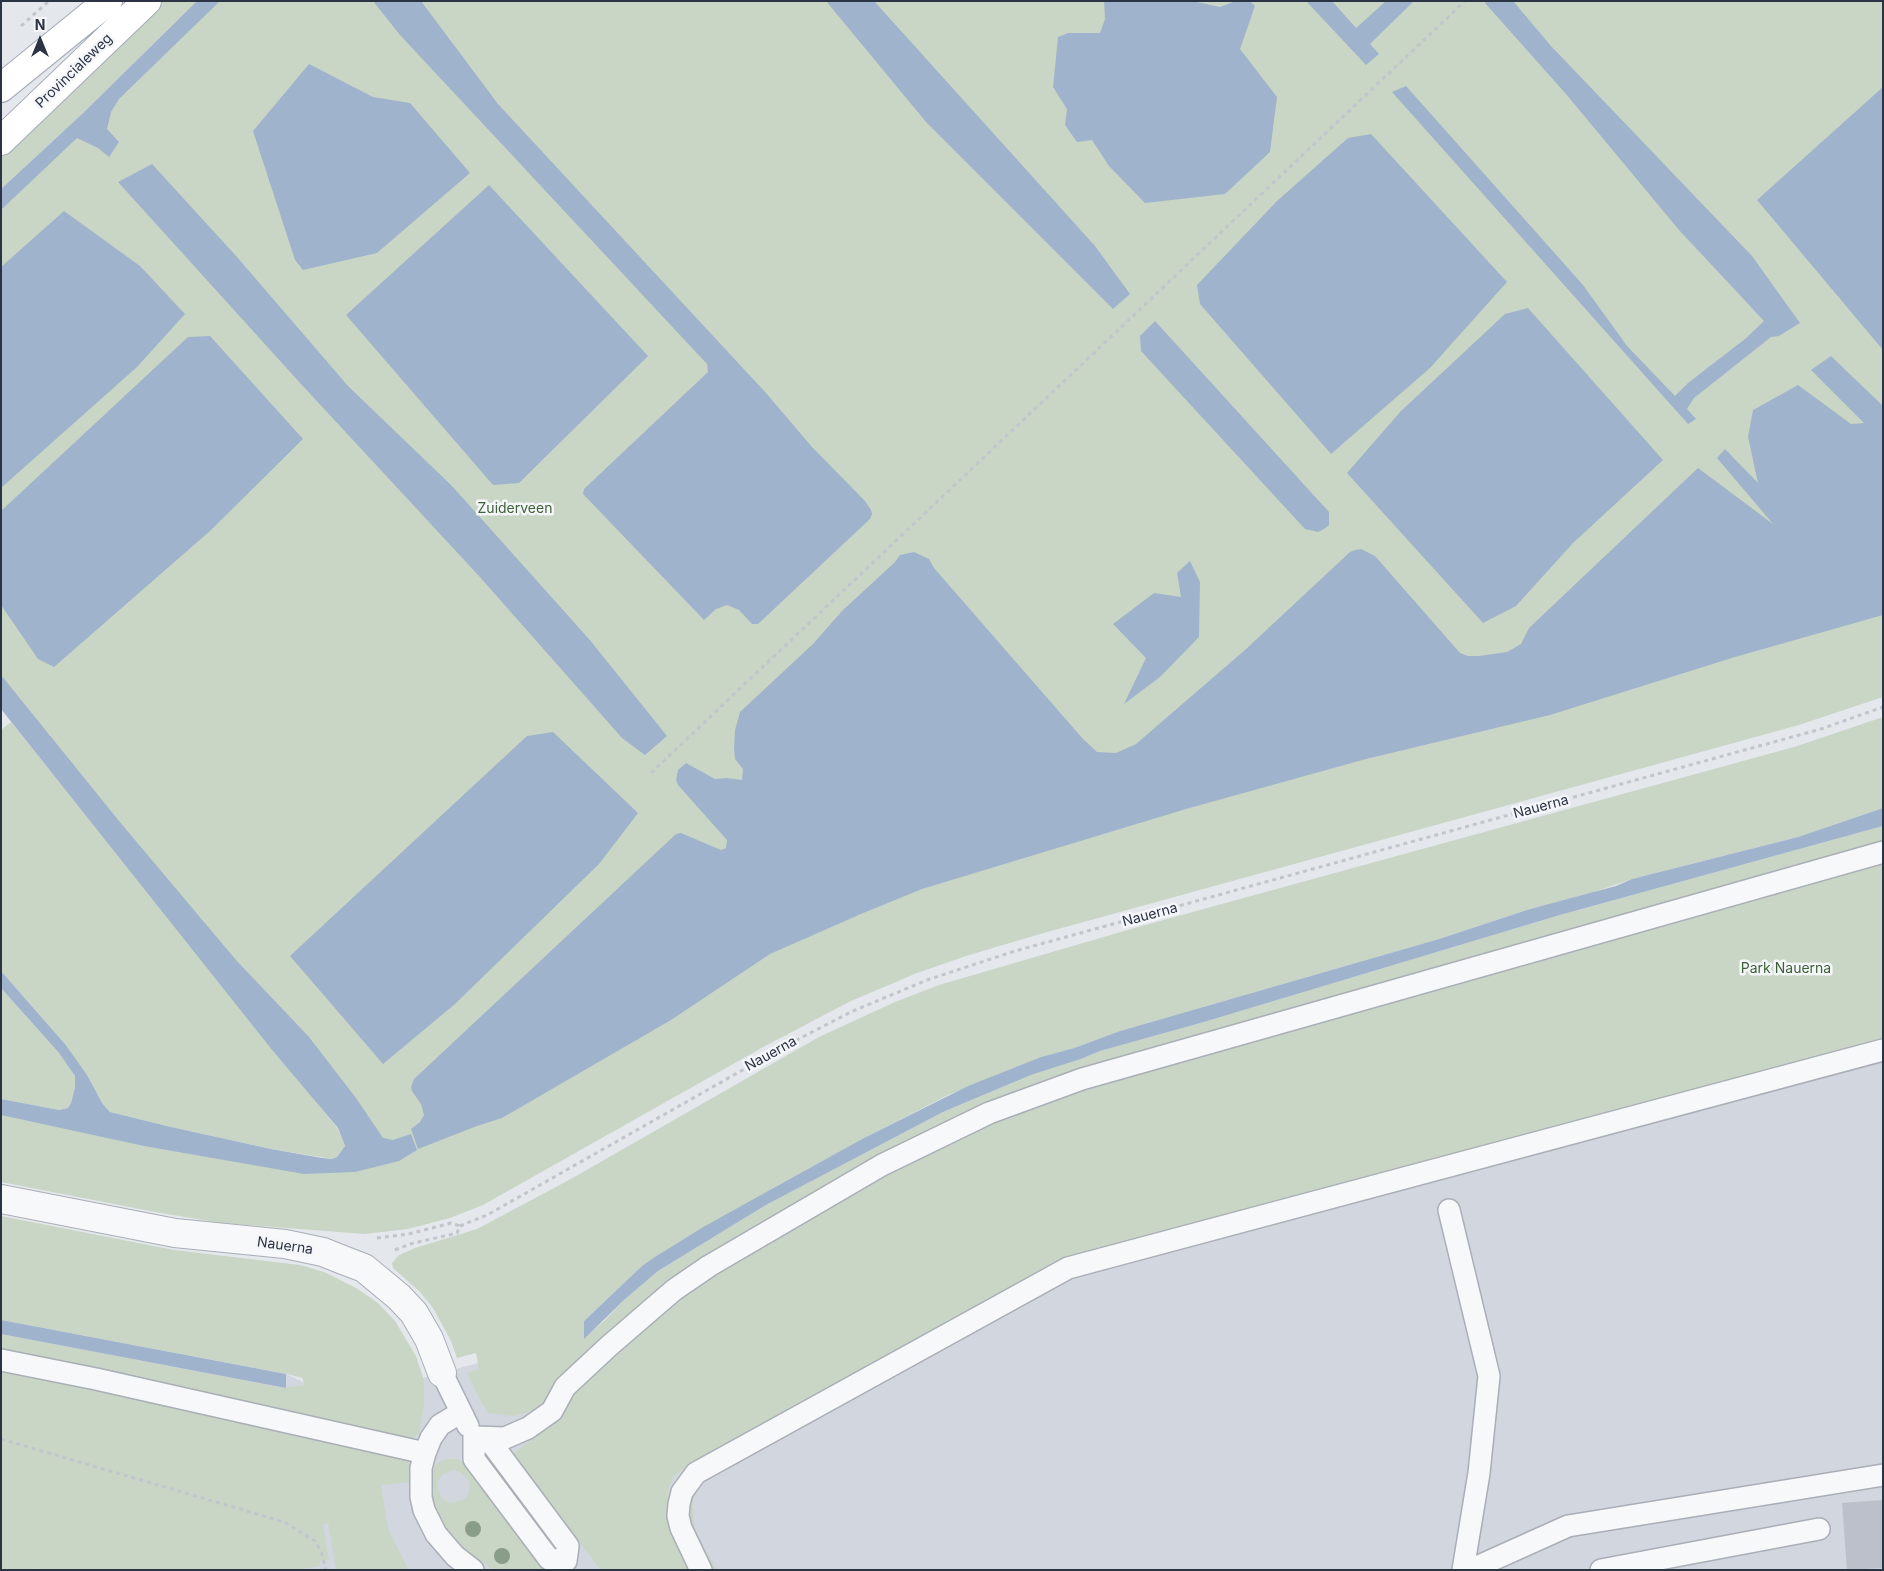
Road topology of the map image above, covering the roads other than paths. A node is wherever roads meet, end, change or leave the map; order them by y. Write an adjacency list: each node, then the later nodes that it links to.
1 (108, 1): 3 (main road)
2 (147, 1): 4 (main road, Provincialeweg)
3 (1, 88)
4 (1, 141)
5 (1883, 852): 12 (lane)
6 (1883, 1050): 18 (lane)
7 (1, 1199): 10 (street, Nauerna)
8 (1449, 1210): 19 (lane)
9 (1, 1360): 13 (lane)
10 (442, 1373): 11 (lane, Nauerna)
11 (460, 1413): 12 (lane, Nauerna); 13 (lane)
12 (474, 1437): 16 (lane)
13 (425, 1453): 17 (lane)
14 (1883, 1475): 20 (lane)
15 (1819, 1529): 21 (lane)
16 (570, 1565)
17 (473, 1570)
18 (701, 1570)
19 (1463, 1570)
20 (1470, 1570)
21 (1601, 1570)

